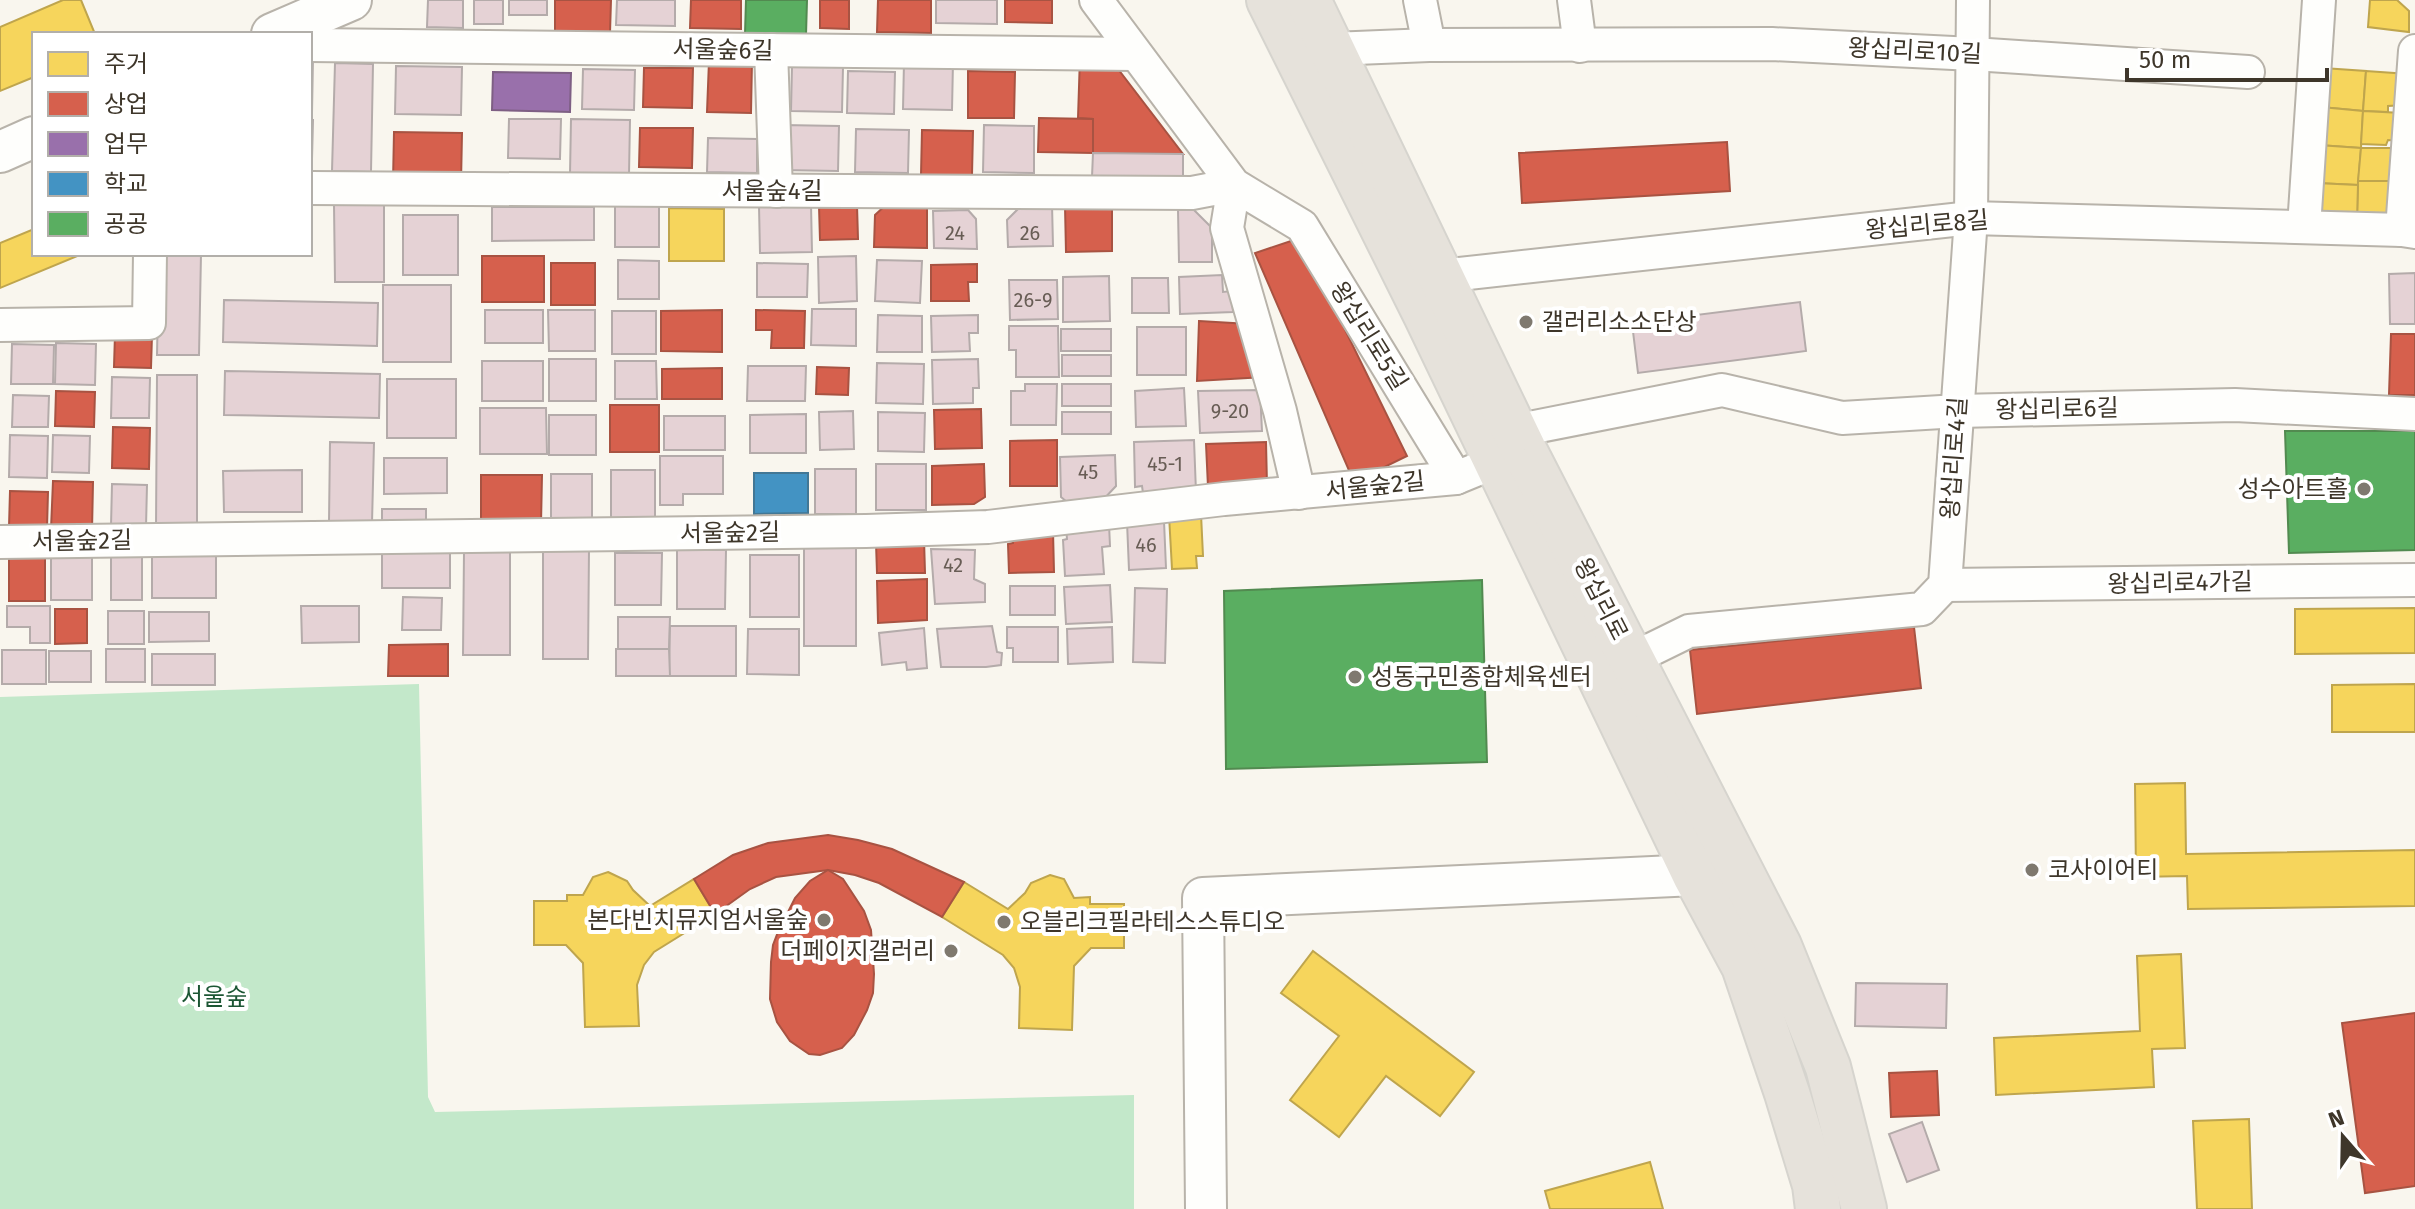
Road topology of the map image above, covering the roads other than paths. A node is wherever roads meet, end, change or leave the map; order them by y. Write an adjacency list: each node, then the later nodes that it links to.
1 (351, 0): 9 (street)
2 (1096, 0): 16 (street, 왕십리로5길)
3 (1269, 0): 32 (main road, 왕십리로)
4 (1308, 0): 13 (main road, 왕십리로)
5 (1420, 0): 11 (street)
6 (1574, 0): 12 (street)
7 (1973, 0): 17 (street, 왕십리로4길)
8 (2319, 0): 25 (street)
9 (277, 32)
10 (312, 45): 14 (street, 서울숲6길)
11 (1429, 45): 12 (street, 왕십리로10길); 13 (street, 왕십리로10길)
12 (1580, 46): 17 (street, 왕십리로10길)
13 (1332, 49): 28 (main road, 왕십리로)
14 (771, 50): 16 (street, 서울숲6길); 23 (street)
15 (2415, 51): 26 (street)
16 (1135, 54): 21 (street, 왕십리로5길)
17 (1973, 54): 18 (street, 왕십리로10길); 24 (street, 왕십리로4길)
18 (2248, 72)
19 (32, 138): 20 (street)
20 (0, 152)
21 (1234, 185): 23 (street, 서울숲4길); 32 (street, 왕십리로5길); 33 (street)
22 (312, 188): 23 (street, 서울숲4길)
23 (776, 191)
24 (1971, 218): 25 (street, 왕십리로8길); 28 (street, 왕십리로8길); 30 (street, 왕십리로4길)
25 (2304, 227): 26 (street, 왕십리로8길)
26 (2408, 231)
27 (150, 256): 29 (street)
28 (1441, 276): 32 (main road, 왕십리로)
29 (0, 325)
30 (1958, 411): 31 (street, 왕십리로6길); 32 (street, 왕십리로6길); 36 (street, 왕십리로4길)
31 (2415, 414)
32 (1489, 457): 33 (street, 서울숲2길); 37 (main road, 왕십리로); 39 (main road, 왕십리로)
33 (1299, 493): 34 (street, 서울숲2길)
34 (0, 542)
35 (2415, 580): 36 (street, 왕십리로4가길)
36 (1945, 585): 37 (street)
37 (1632, 659): 38 (main road, 왕십리로)
38 (1734, 857): 39 (street); 42 (main road, 왕십리로)
39 (1695, 875): 40 (street); 41 (main road, 왕십리로)
40 (1206, 1209)
41 (1818, 1209)
42 (1864, 1209)

